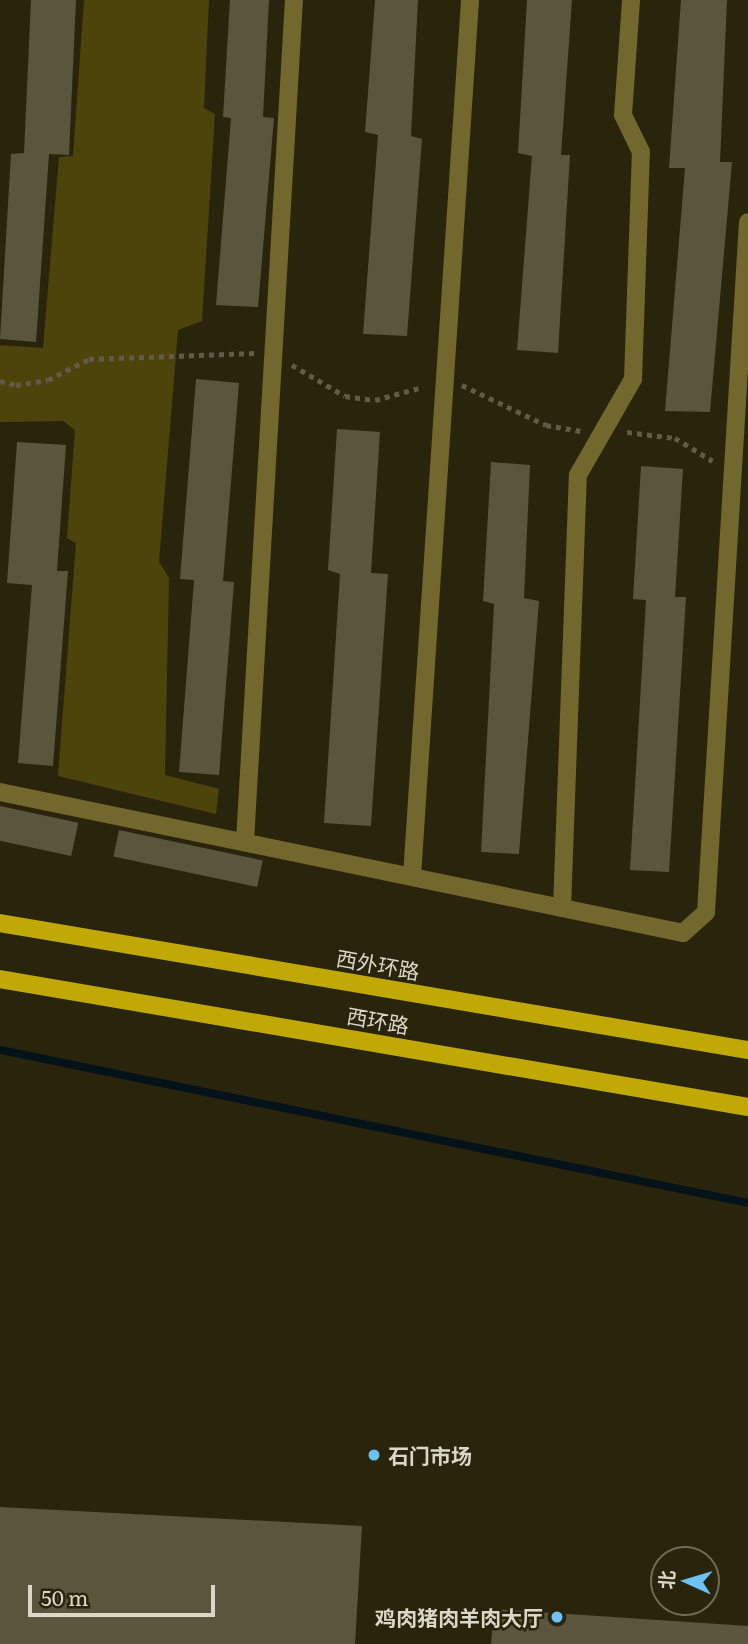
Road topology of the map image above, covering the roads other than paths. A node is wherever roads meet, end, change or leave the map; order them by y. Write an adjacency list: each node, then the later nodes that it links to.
1 (294, 0): 6 (lane)
2 (470, 0): 7 (lane)
3 (631, 0): 8 (lane)
4 (748, 222): 8 (lane)
5 (0, 792): 6 (lane)
6 (245, 841): 7 (lane)
7 (412, 876): 8 (lane)
8 (562, 908)
9 (0, 923): 11 (main road, 西外环路)
10 (0, 978): 12 (main road, 西环路)
11 (748, 1050)
12 (748, 1107)

